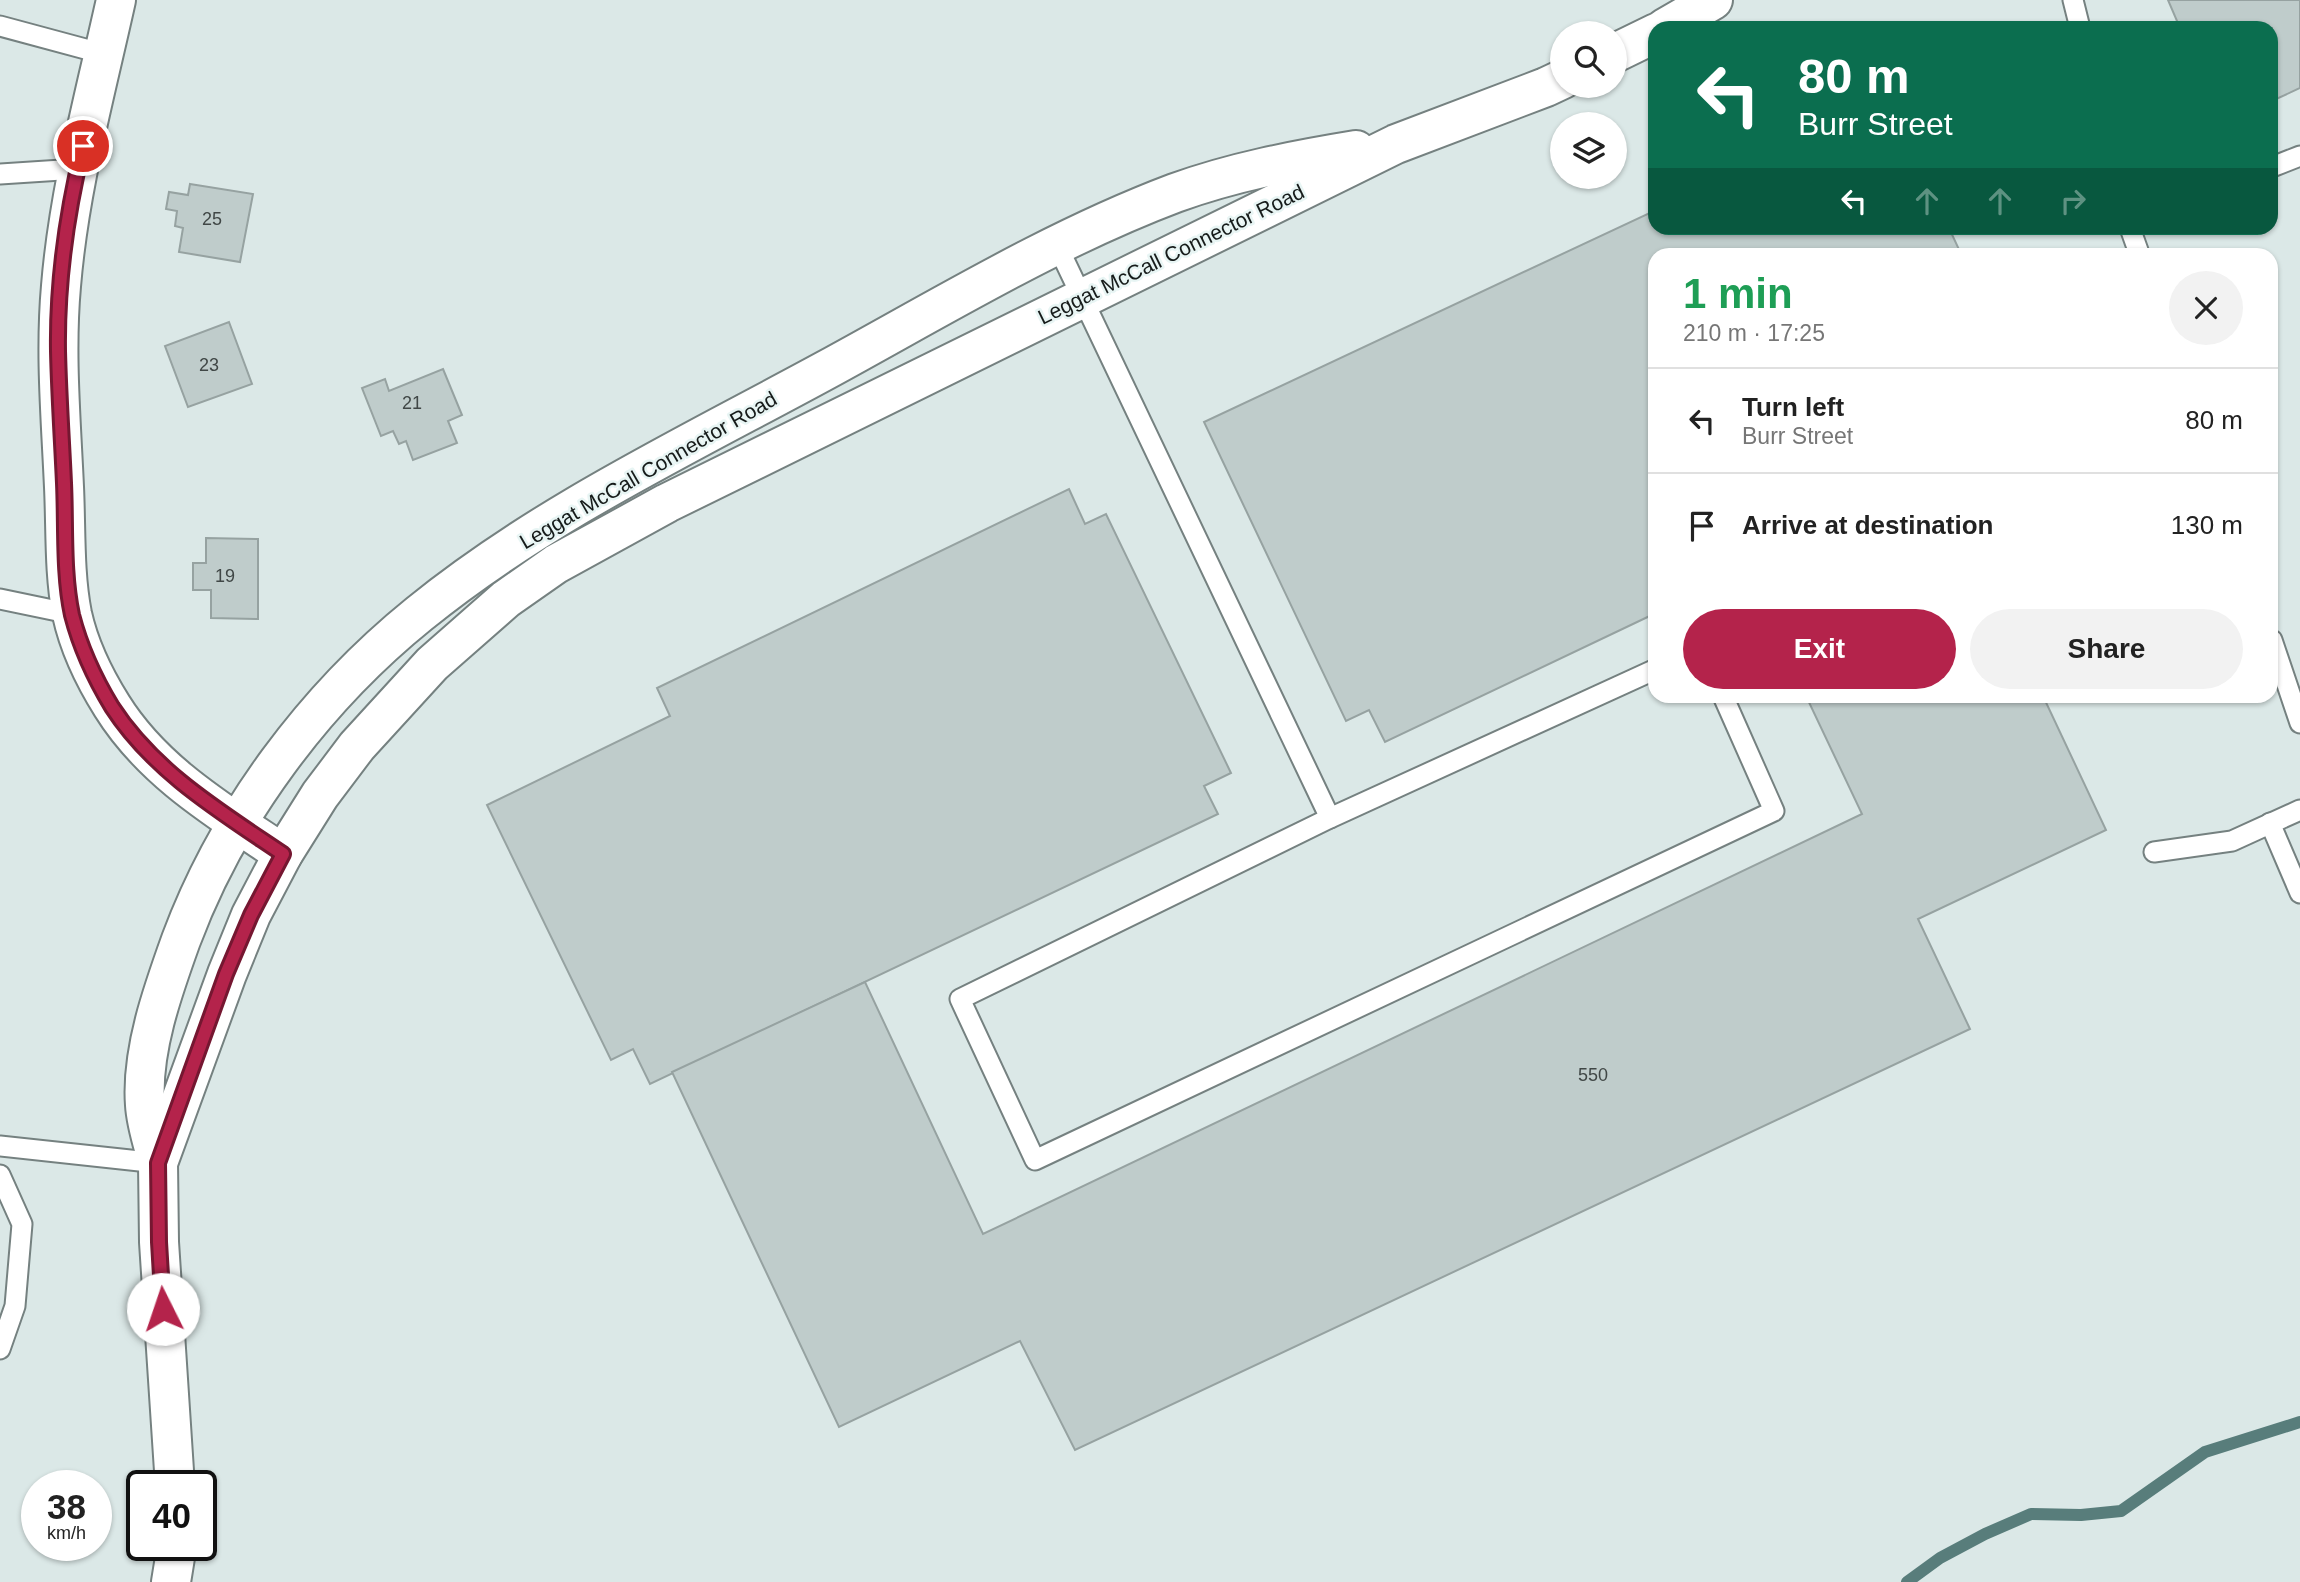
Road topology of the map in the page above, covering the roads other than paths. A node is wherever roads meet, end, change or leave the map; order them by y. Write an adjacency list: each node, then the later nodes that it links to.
1 (116, 0): 9 (street)
2 (1713, 0): 4 (street)
3 (2073, 0): 5 (lane)
4 (1677, 21)
5 (2078, 21)
6 (0, 26): 9 (lane)
7 (1648, 37): 8 (street)
8 (1627, 47)
9 (104, 54): 14 (street)
10 (1550, 86): 11 (street, Leggat McCall Connector Road)
11 (1396, 144): 16 (street, Leggat McCall Connector Road); 17 (street, Leggat McCall Connector Road)
12 (2300, 156): 13 (lane)
13 (2278, 165)
14 (77, 169): 15 (lane); 19 (street)
15 (0, 174)
16 (1057, 245): 17 (lane); 27 (street, Leggat McCall Connector Road)
17 (1082, 298): 25 (lane); 29 (street, Leggat McCall Connector Road)
18 (0, 599): 19 (lane)
19 (72, 614): 27 (street)
20 (2278, 658): 23 (lane)
21 (1648, 673): 25 (lane)
22 (1726, 703): 25 (lane)
23 (2300, 723)
24 (2300, 810): 26 (lane)
25 (1330, 818)
26 (2270, 823): 28 (lane); 30 (lane)
27 (239, 824): 29 (street); 32 (street, Leggat McCall Connector Road)
28 (2154, 852)
29 (283, 854): 32 (street, Leggat McCall Connector Road)
30 (2300, 893)
31 (0, 1146): 32 (lane)
32 (158, 1163): 35 (street)
33 (0, 1175): 34 (lane)
34 (0, 1349)
35 (174, 1470)
36 (175, 1561): 37 (street)
37 (172, 1582)

